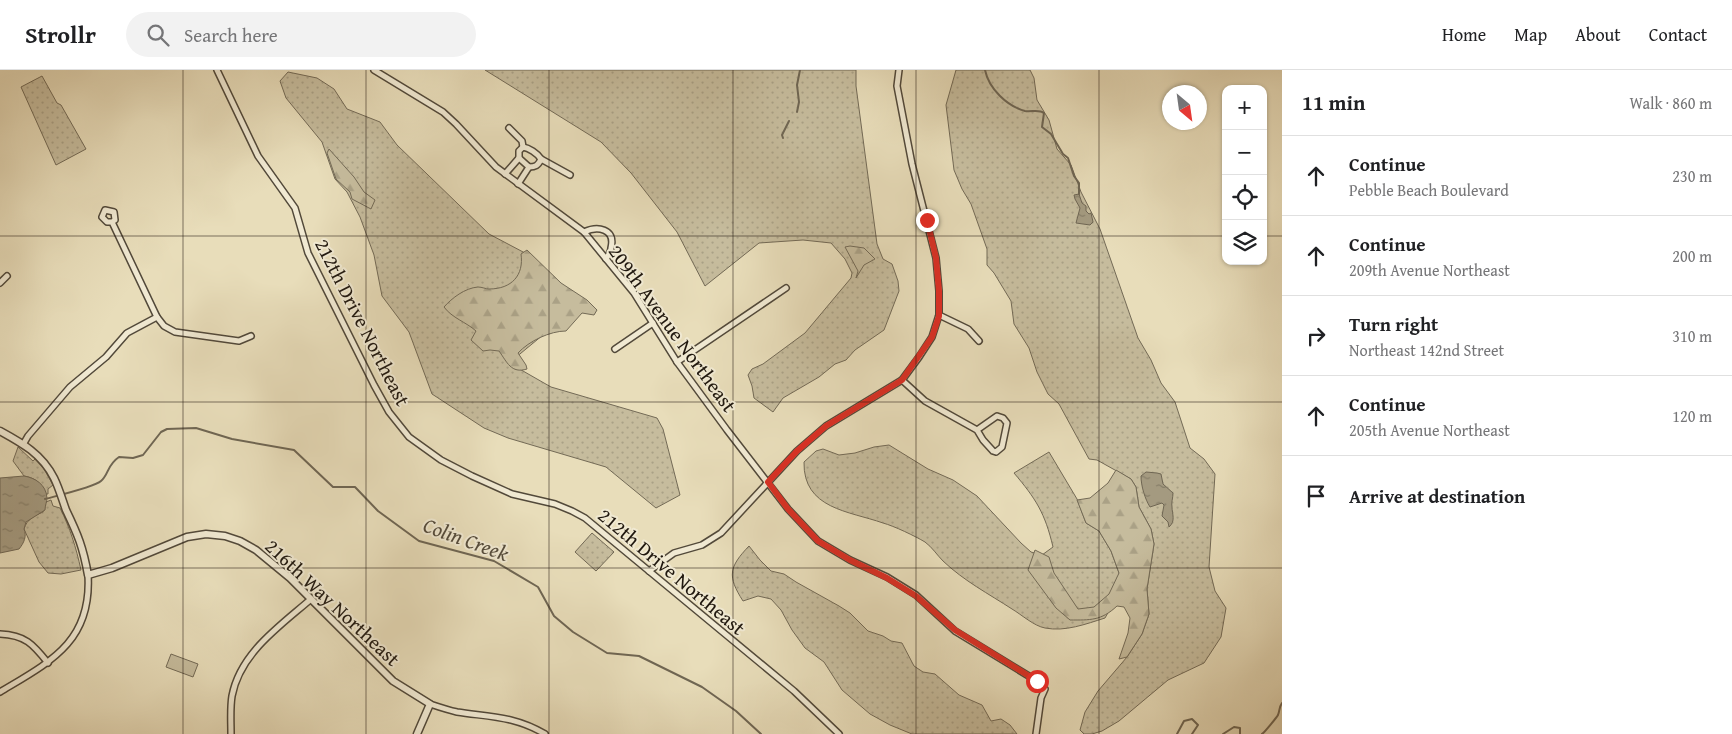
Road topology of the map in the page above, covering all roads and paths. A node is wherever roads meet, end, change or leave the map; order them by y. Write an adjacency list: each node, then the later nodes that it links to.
1 (216, 70): 30 (street, 212th Drive Northeast)
2 (374, 70): 9 (street, 209th Avenue Northeast)
3 (900, 70): 18 (street)
4 (508, 128): 5 (street)
5 (523, 147): 6 (street); 7 (street)
6 (519, 158): 8 (street); 9 (street)
7 (541, 160): 8 (street); 10 (street)
8 (529, 167): 11 (street)
9 (505, 174): 11 (street, 209th Avenue Northeast)
10 (570, 175)
11 (518, 184): 13 (street, 209th Avenue Northeast)
12 (112, 222): 19 (street)
13 (584, 232): 14 (street, 209th Avenue Northeast); 14 (street)
14 (606, 259): 20 (street, 209th Avenue Northeast)
15 (7, 276): 16 (street)
16 (0, 283)
17 (786, 288): 24 (street)
18 (939, 316): 22 (street); 25 (street)
19 (157, 317): 21 (street); 28 (street)
20 (653, 323): 23 (street); 24 (street, 209th Avenue Northeast)
21 (251, 336)
22 (979, 341)
23 (615, 349)
24 (677, 362): 29 (street, 209th Avenue Northeast)
25 (902, 380): 26 (street); 29 (street)
26 (977, 430): 26 (street)
27 (0, 431): 28 (street)
28 (24, 443): 31 (street)
29 (768, 482): 30 (street); 41 (street, 209th Avenue Northeast)
30 (649, 571): 40 (street, 212th Drive Northeast)
31 (88, 575): 32 (street, 216th Way Northeast); 34 (street)
32 (310, 599): 36 (street, 216th Way Northeast); 37 (street)
33 (0, 634): 34 (street)
34 (48, 663): 35 (street)
35 (0, 692)
36 (430, 704): 38 (street); 39 (street, 216th Way Northeast)
37 (231, 734)
38 (417, 734)
39 (545, 734)
40 (839, 734)
41 (1036, 734)

